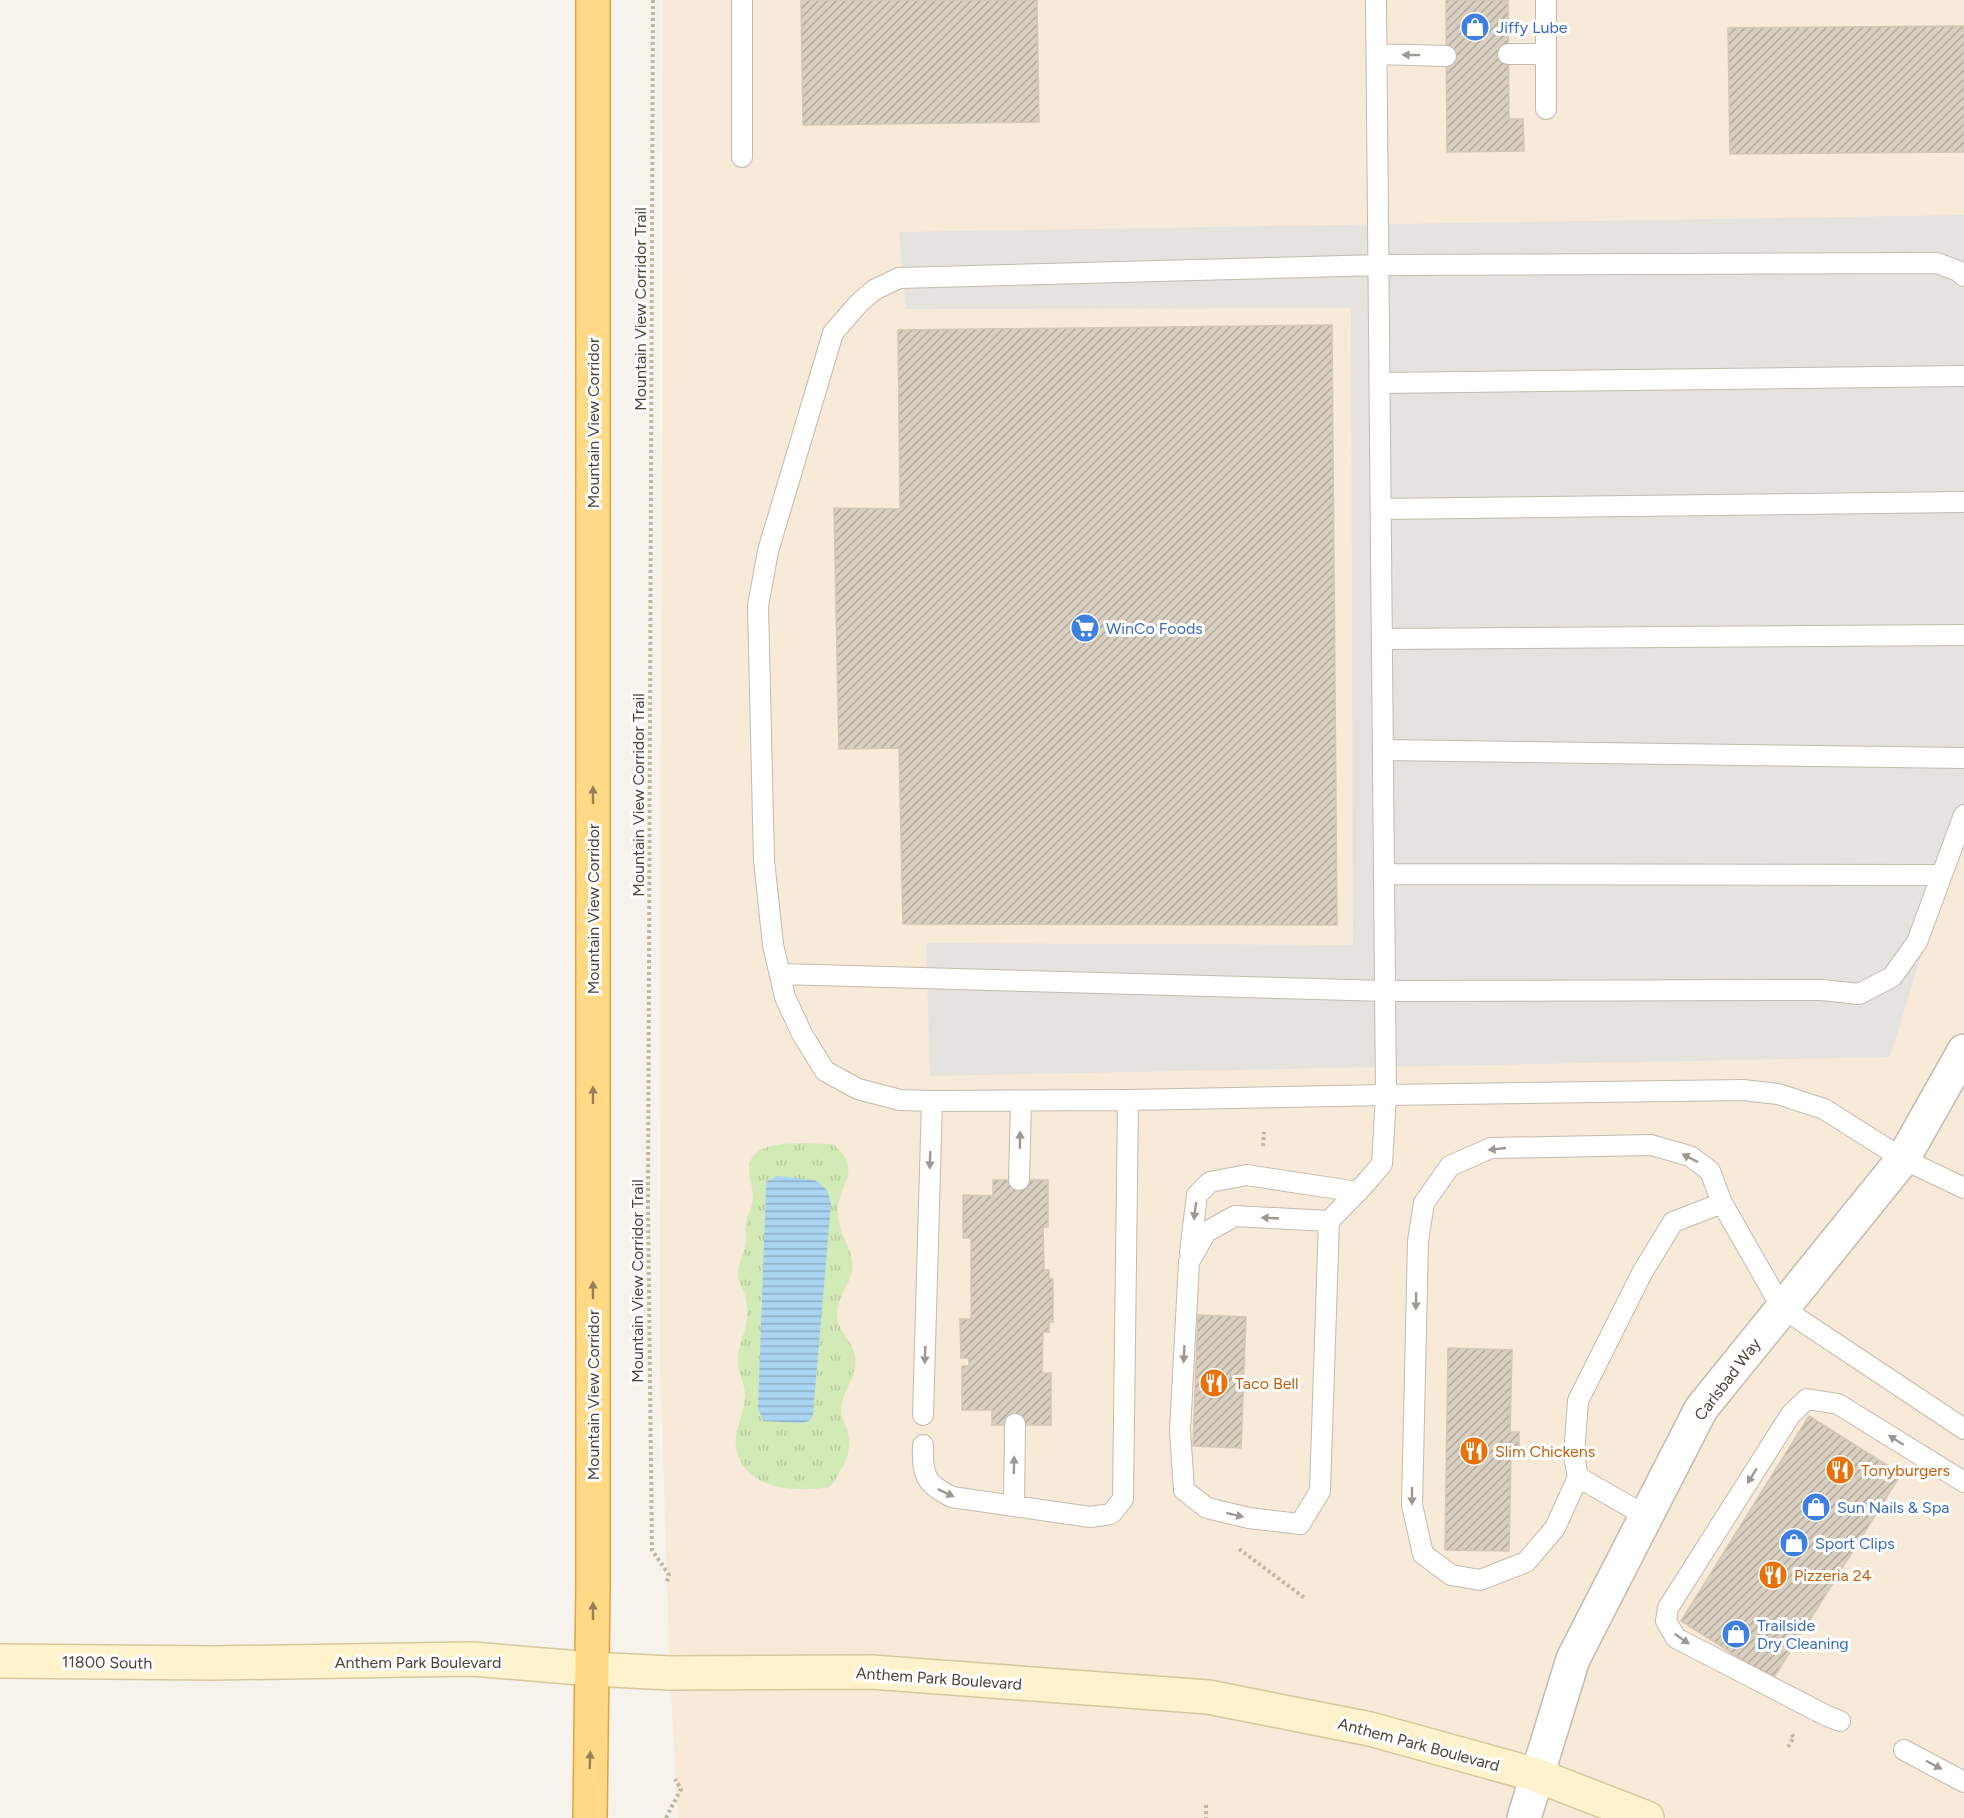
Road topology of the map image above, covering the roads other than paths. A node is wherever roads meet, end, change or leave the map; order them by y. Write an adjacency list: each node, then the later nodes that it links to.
1 (593, 0): 49 (highway, Mountain View Corridor, one-way to 1)
2 (742, 0): 10 (lane)
3 (1376, 0): 5 (lane)
4 (1546, 0): 7 (lane)
5 (1377, 54): 8 (lane, one-way to 5); 11 (lane)
6 (1508, 54): 7 (lane)
7 (1546, 54): 9 (lane)
8 (1446, 56)
9 (1546, 109)
10 (742, 157)
11 (1379, 265): 12 (lane); 14 (lane); 24 (lane)
12 (1964, 276)
13 (1964, 376): 14 (lane)
14 (1381, 383): 16 (lane)
15 (1964, 502): 16 (lane)
16 (1382, 508): 18 (lane)
17 (1964, 635): 18 (lane)
18 (1382, 639): 19 (lane)
19 (1383, 750): 20 (lane); 22 (lane)
20 (1964, 758)
21 (1964, 815): 23 (lane)
22 (1384, 874): 23 (lane); 25 (lane)
23 (1942, 875): 25 (lane)
24 (780, 974): 25 (lane); 29 (lane)
25 (1385, 991): 27 (lane)
26 (1964, 1051): 31 (street, Carlsbad Way)
27 (1386, 1095): 28 (lane); 31 (lane); 34 (lane)
28 (1128, 1100): 30 (lane); 45 (lane)
29 (932, 1101): 30 (lane); 39 (lane, one-way to 39)
30 (1021, 1101): 32 (lane, one-way to 30)
31 (1903, 1159): 33 (lane); 38 (street, Carlsbad Way)
32 (1019, 1180)
33 (1964, 1188)
34 (1358, 1192): 36 (lane); 37 (lane, one-way to 37)
35 (1722, 1203): 38 (lane); 43 (lane); 43 (lane, one-way to 43)
36 (1329, 1221): 37 (lane, one-way to 37); 37 (lane, one-way to 36)
37 (1189, 1262)
38 (1782, 1308): 41 (lane); 46 (street, Carlsbad Way)
39 (923, 1415)
40 (1015, 1424): 45 (lane, one-way to 40)
41 (1964, 1429)
42 (923, 1445): 45 (lane, one-way to 45)
43 (1578, 1477): 46 (lane)
44 (1964, 1482): 50 (lane, one-way to 50)
45 (1014, 1506)
46 (1646, 1516): 52 (street, Carlsbad Way)
47 (0, 1661): 48 (main road, 11800 South)
48 (214, 1663): 49 (main road, Anthem Park Boulevard)
49 (592, 1669): 52 (main road, Anthem Park Boulevard); 54 (highway, Mountain View Corridor, one-way to 49)
50 (1840, 1721)
51 (1904, 1750): 53 (lane, one-way to 53)
52 (1536, 1775): 55 (street, Carlsbad Way); 56 (main road, Anthem Park Boulevard)
53 (1964, 1782)
54 (590, 1818)
55 (1524, 1818)
56 (1647, 1818)

